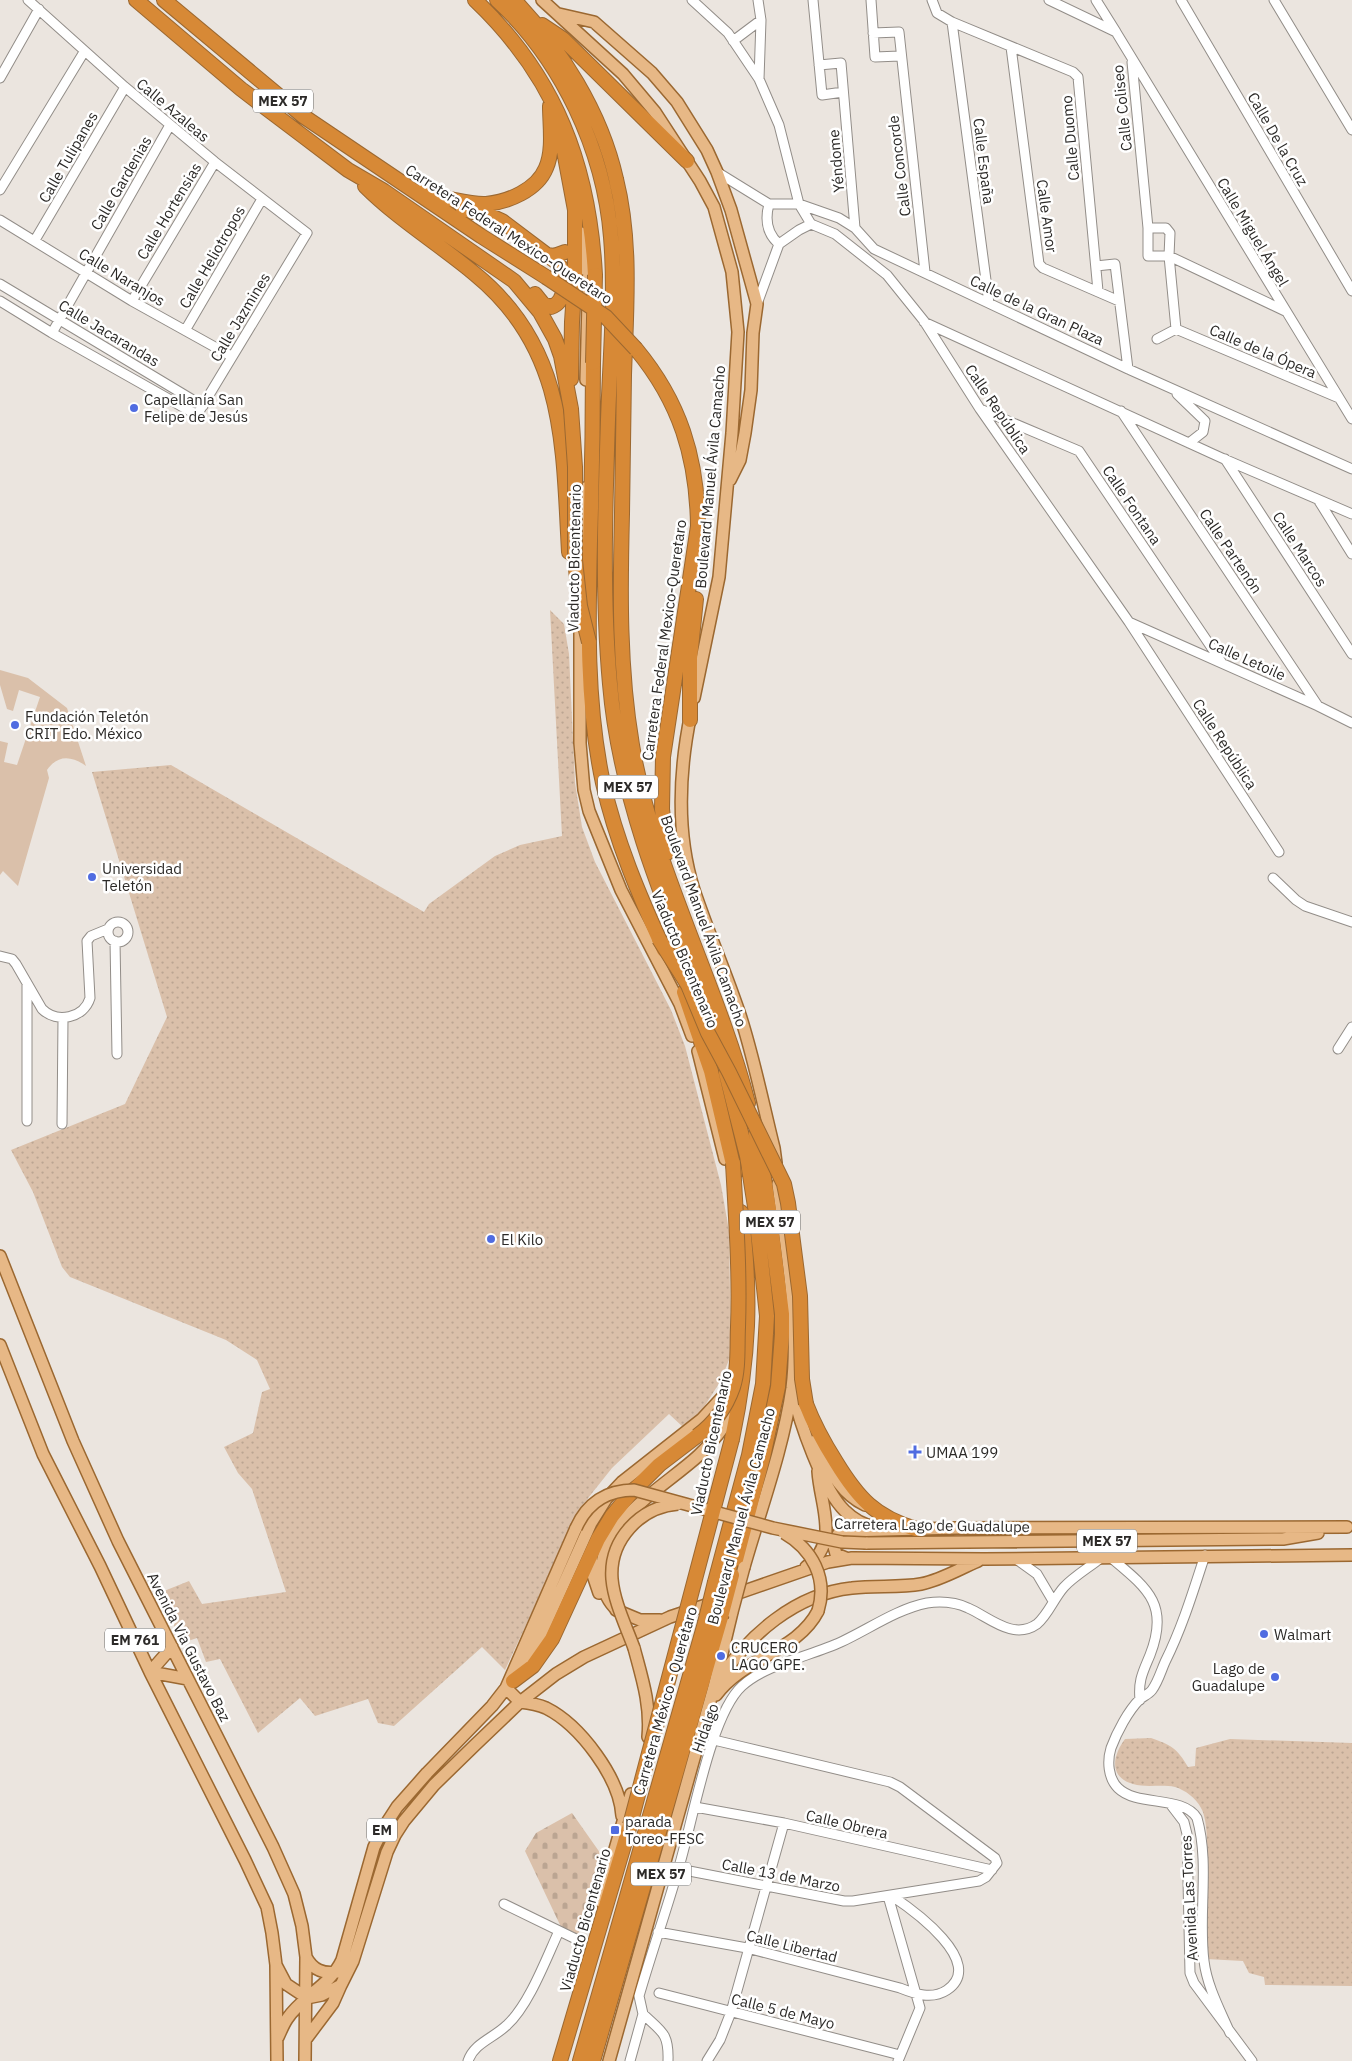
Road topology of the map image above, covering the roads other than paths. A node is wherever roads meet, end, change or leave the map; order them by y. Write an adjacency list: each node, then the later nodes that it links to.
1 (28, 0): 18 (street, Calle Azaleas)
2 (136, 0): 41 (highway)
3 (164, 0): 44 (highway, Carretera Federal Mexico-Queretaro / MEX 57)
4 (467, 0): 35 (main road)
5 (475, 0): 101 (highway, Viaducto Bicentenario, bridge)
6 (497, 0): 147 (highway, Boulevard Manuel Ávila Camacho / MEX 57)
7 (514, 0): 20 (highway, Boulevard Manuel Ávila Camacho / MEX 57)
8 (542, 0): 19 (main road, Boulevard Manuel Ávila Camacho)
9 (692, 0): 25 (street)
10 (758, 0): 21 (street)
11 (813, 0): 30 (street)
12 (871, 0): 24 (street)
13 (1049, 0): 23 (street)
14 (1096, 0): 23 (street, Calle Coliseo)
15 (1181, 0): 64 (street, Calle De la Cruz)
16 (1274, 0): 38 (street)
17 (933, 5): 22 (street, Calle Duomo)
18 (39, 9): 27 (street, Calle Azaleas); 31 (street)
19 (557, 14): 39 (main road, Boulevard Manuel Ávila Camacho); 42 (main road)
20 (531, 18): 39 (highway); 109 (highway, Boulevard Manuel Ávila Camacho / MEX 57)
21 (761, 20): 25 (street); 32 (street)
22 (952, 22): 26 (street, Calle Duomo); 72 (street, Calle España)
23 (1116, 32): 29 (street, Calle Coliseo)
24 (873, 33): 28 (street); 28 (street)
25 (733, 41): 32 (street)
26 (1011, 47): 61 (street, Calle Duomo); 67 (street, Calle Amor)
27 (84, 52): 33 (street, Calle Azaleas); 43 (street)
28 (900, 56): 63 (street, Calle Concorde)
29 (1132, 58): 52 (street, Calle Coliseo); 74 (street, Calle Miguel Ángel)
30 (819, 65): 34 (street); 34 (street)
31 (0, 78)
32 (759, 79): 47 (street)
33 (125, 87): 36 (street, Calle Azaleas); 54 (street, Calle Tulipanes)
34 (843, 92): 51 (street, Yéndome)
35 (550, 106): 37 (main road); 44 (highway)
36 (170, 125): 40 (street, Calle Azaleas); 62 (street, Calle Gardenias)
37 (560, 126): 48 (highway); 65 (main road)
38 (1352, 130)
39 (687, 161): 94 (main road, Boulevard Manuel Ávila Camacho)
40 (214, 162): 45 (street, Calle Azaleas); 70 (street, Calle Hortensias)
41 (348, 170): 57 (highway); 99 (highway)
42 (717, 172): 46 (street); 73 (main road)
43 (0, 190)
44 (417, 191): 58 (highway); 97 (highway, Carretera Federal Mexico-Queretaro / MEX 57, bridge)
45 (262, 199): 53 (street, Calle Azaleas); 77 (street, Calle Heliotropos)
46 (769, 204): 47 (street, Calle de la Gran Plaza); 55 (street)
47 (799, 204): 50 (street); 51 (street, Calle de la Gran Plaza)
48 (572, 210): 56 (highway); 60 (main road); 65 (highway)
49 (0, 220): 54 (street, Calle Naranjos)
50 (811, 224): 55 (street); 76 (street, Calle República)
51 (855, 228): 63 (street, Calle de la Gran Plaza)
52 (1148, 228): 59 (street); 59 (street, Calle Coliseo)
53 (307, 233): 81 (street, Calle Jazmines)
54 (35, 240): 62 (street, Calle Naranjos)
55 (779, 244): 73 (street)
56 (565, 252): 58 (highway); 65 (highway)
57 (478, 255): 58 (highway); 86 (highway)
58 (547, 255)
59 (1169, 256): 74 (street); 78 (street)
60 (583, 264): 65 (highway)
61 (1096, 266): 67 (street, Calle Duomo); 71 (street)
62 (86, 272): 70 (street, Calle Naranjos); 75 (street, Calle Gardenias)
63 (925, 272): 72 (street, Calle de la Gran Plaza)
64 (1348, 276): 68 (street, Calle De la Cruz)
65 (577, 281): 86 (highway); 99 (main road)
66 (0, 284): 75 (street, Calle Jacarandas)
67 (1098, 291): 71 (street, Calle Amor)
68 (1352, 291)
69 (0, 301): 79 (street, Calle Jacarandas)
70 (132, 301): 77 (street, Calle Naranjos)
71 (1119, 301): 82 (street)
72 (989, 303): 82 (street, Calle de la Gran Plaza)
73 (757, 304): 94 (main road)
74 (1286, 311): 84 (street, Calle Miguel Ángel)
75 (59, 320): 79 (street, Calle Gardenias); 85 (street, Calle Jacarandas)
76 (924, 321): 87 (street, Calle República); 88 (street)
77 (186, 329): 81 (street, Calle Naranjos)
78 (1176, 329): 80 (street); 84 (street, Calle de la Ópera)
79 (52, 333): 89 (street, Calle Jacarandas)
80 (1157, 339)
81 (231, 356): 85 (street, Calle Jazmines)
82 (1128, 369): 83 (street, Calle de la Gran Plaza)
83 (1169, 387): 91 (street); 93 (street, Calle de la Gran Plaza)
84 (1339, 398): 90 (street, Calle Miguel Ángel)
85 (203, 406): 89 (street, Calle Jazmines)
86 (571, 409): 101 (highway, bridge)
87 (980, 409): 100 (street, Calle República); 103 (street, Calle Fontana)
88 (1121, 411): 91 (street); 104 (street, Calle Partenón)
89 (197, 415)
90 (1352, 419)
91 (1189, 443): 92 (street)
92 (1224, 459): 95 (street); 102 (street, Calle Marcos)
93 (1352, 469)
94 (726, 486): 105 (main road, Boulevard Manuel Ávila Camacho)
95 (1319, 501): 96 (street); 98 (street)
96 (1352, 514)
97 (698, 526): 105 (highway); 109 (highway, Carretera Federal Mexico-Queretaro / MEX 57)
98 (1352, 554)
99 (580, 622): 125 (main road)
100 (1129, 622): 103 (street, Calle Letoile); 107 (street, Calle República)
101 (589, 642): 112 (highway, Viaducto Bicentenario)
102 (1352, 654)
103 (1222, 663): 104 (street, Calle Letoile)
104 (1318, 706): 106 (street, Calle Letoile)
105 (690, 720): 126 (main road, Boulevard Manuel Ávila Camacho)
106 (1352, 723)
107 (1279, 852)
108 (1273, 878): 110 (street)
109 (670, 879): 146 (highway, Boulevard Manuel Ávila Camacho / MEX 57)
110 (1352, 922)
111 (108, 929): 113 (street); 113 (street); 116 (street)
112 (659, 939): 122 (highway, Viaducto Bicentenario, bridge); 127 (highway, bridge)
113 (115, 941): 119 (street)
114 (0, 956): 115 (street)
115 (27, 983): 116 (street); 120 (street)
116 (63, 1018): 121 (street)
117 (1352, 1027): 118 (street)
118 (1338, 1049)
119 (117, 1054)
120 (27, 1121)
121 (62, 1124)
122 (733, 1163): 140 (highway, bridge); 165 (highway, Viaducto Bicentenario, bridge)
123 (0, 1256): 152 (main road, Avenida Via Gustavo Baz)
124 (0, 1345): 153 (main road, EM 761)
125 (740, 1369): 128 (main road); 155 (main road)
126 (792, 1387): 127 (main road); 150 (main road, Boulevard Manuel Ávila Camacho, bridge)
127 (801, 1403): 129 (highway); 130 (main road); 131 (main road)
128 (734, 1411): 149 (main road); 160 (main road)
129 (826, 1448): 131 (highway); 133 (highway)
130 (818, 1464): 136 (main road); 145 (main road)
131 (836, 1480): 133 (main road)
132 (685, 1504): 135 (main road, Carretera Lago de Guadalupe / MEX 57, bridge); 155 (main road, Carretera Lago de Guadalupe, bridge); 160 (main road, bridge)
133 (871, 1508): 137 (highway)
134 (1349, 1527): 135 (main road, Carretera Lago de Guadalupe / MEX 57, bridge); 137 (main road)
135 (773, 1528): 159 (main road, bridge)
136 (885, 1529): 137 (main road); 142 (main road)
137 (916, 1529)
138 (1205, 1555): 139 (main road, Carretera Lago de Guadalupe / MEX 57); 141 (main road, Carretera Lago de Guadalupe / MEX 57); 157 (street, Avenida Las Torres)
139 (1352, 1555)
140 (591, 1556): 149 (main road); 155 (highway)
141 (1106, 1557): 143 (main road, Carretera Lago de Guadalupe / MEX 57); 148 (street, Hidalgo); 157 (street)
142 (846, 1558): 144 (main road, Carretera Lago de Guadalupe); 145 (main road, Carretera Lago de Guadalupe)
143 (1014, 1558): 144 (main road, Carretera Lago de Guadalupe / MEX 57); 148 (street)
144 (984, 1559): 156 (main road)
145 (796, 1573): 151 (main road, Carretera Lago de Guadalupe)
146 (732, 1575): 150 (highway, Carretera México - Querétaro / MEX 57, bridge)
147 (715, 1582): 197 (highway, Carretera México - Querétaro / MEX 57, bridge)
148 (1053, 1601): 161 (street, Hidalgo)
149 (618, 1611): 151 (main road)
150 (727, 1614): 156 (main road, Boulevard Manuel Ávila Camacho); 198 (highway, Carretera México - Querétaro / MEX 57)
151 (670, 1618): 158 (main road, Carretera Lago de Guadalupe)
152 (172, 1647): 153 (main road); 154 (main road, Avenida Via Gustavo Baz)
153 (150, 1672): 154 (main road); 180 (main road, EM 761)
154 (188, 1679): 179 (main road, Avenida Via Gustavo Baz)
155 (509, 1684): 158 (main road); 166 (main road, Carretera Lago de Guadalupe / EM)
156 (714, 1687): 159 (main road, Boulevard Manuel Ávila Camacho / MEX 57)
157 (1140, 1700): 162 (street, Avenida Las Torres)
158 (520, 1702): 165 (main road); 167 (main road, Carretera Lago de Guadalupe / EM)
159 (707, 1710): 199 (main road, Boulevard Manuel Ávila Camacho / MEX 57)
160 (648, 1737): 165 (main road, MEX 57)
161 (714, 1740): 163 (street, Hidalgo); 171 (street)
162 (1171, 1804): 188 (street, Avenida Las Torres); 188 (street, Avenida Las Torres)
163 (695, 1807): 164 (street, Calle Obrera); 170 (street, Hidalgo)
164 (784, 1824): 171 (street, Calle Obrera); 172 (street)
165 (626, 1826): 195 (main road, MEX 57); 196 (highway, Viaducto Bicentenario)
166 (384, 1827): 167 (main road); 168 (main road, Carretera Lago de Guadalupe / EM)
167 (395, 1835): 169 (main road, Carretera Lago de Guadalupe / EM)
168 (374, 1847): 169 (main road); 181 (main road, Carretera Lago de Guadalupe / EM)
169 (386, 1852): 182 (main road, Carretera Lago de Guadalupe / EM)
170 (679, 1869): 172 (street, Calle 13 de Marzo); 176 (street, Hidalgo)
171 (992, 1870): 173 (street, Calle 13 de Marzo)
172 (767, 1886): 173 (street, Calle 13 de Marzo); 178 (street)
173 (890, 1896): 184 (street); 184 (street)
174 (504, 1904): 175 (street)
175 (560, 1931): 177 (street); 194 (street)
176 (658, 1932): 178 (street, Calle Libertad); 187 (street, Hidalgo)
177 (582, 1942)
178 (747, 1948): 184 (street, Calle Libertad); 186 (street)
179 (306, 1957): 181 (main road); 185 (main road, Avenida Via Gustavo Baz)
180 (276, 1965): 185 (main road); 190 (main road)
181 (337, 1972): 185 (main road, Carretera Lago de Guadalupe / EM)
182 (341, 1985): 185 (main road, Carretera Lago de Guadalupe); 189 (main road, EM)
183 (659, 1993): 186 (street, Calle 5 de Mayo)
184 (918, 1995): 191 (street)
185 (307, 1998): 189 (main road, Avenida Via Gustavo Baz); 190 (main road, Carretera Lago de Guadalupe / EM)
186 (730, 2012): 191 (street, Calle 5 de Mayo); 202 (street)
187 (643, 2014): 200 (street, Hidalgo); 201 (street)
188 (1230, 2034): 203 (street, Avenida Las Torres)
189 (306, 2039): 193 (main road, Avenida Via Gustavo Baz)
190 (276, 2041): 192 (main road, EM)
191 (899, 2058)
192 (277, 2061)
193 (305, 2061)
194 (468, 2061)
195 (554, 2061)
196 (560, 2061)
197 (580, 2061)
198 (593, 2061)
199 (609, 2061)
200 (630, 2061)
201 (668, 2061)
202 (707, 2061)
203 (1252, 2061)

